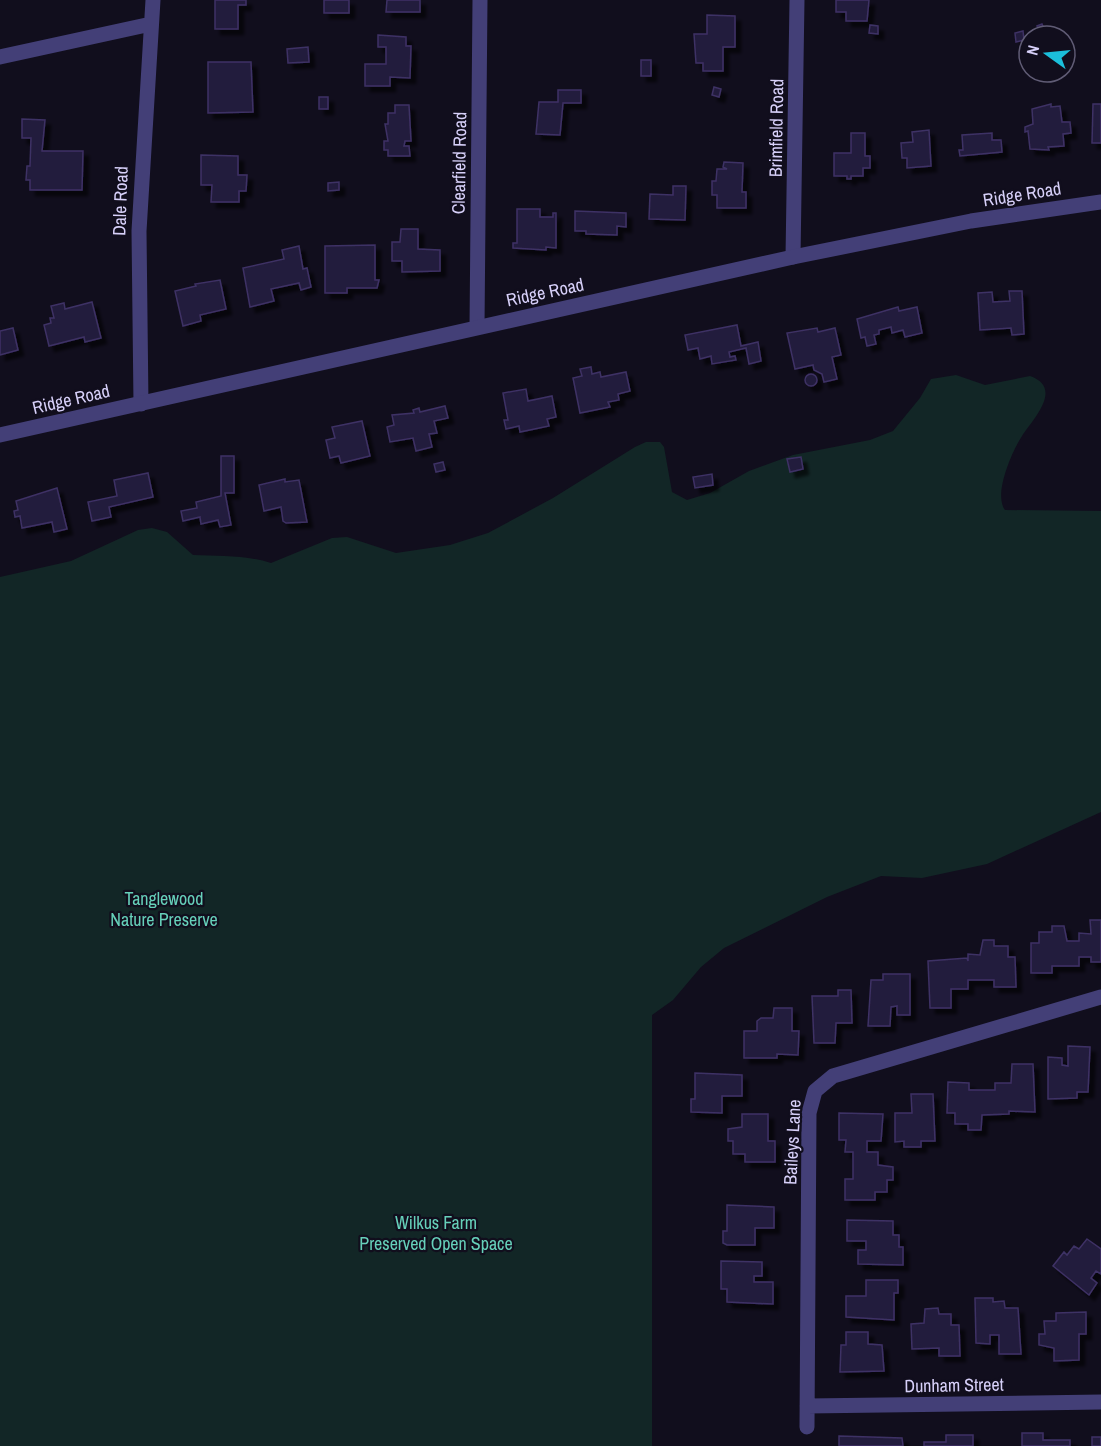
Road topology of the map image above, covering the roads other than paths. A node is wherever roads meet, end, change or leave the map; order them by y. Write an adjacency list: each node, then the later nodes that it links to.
1 (153, 0): 4 (street, Dale Road)
2 (480, 0): 8 (street, Clearfield Road)
3 (797, 0): 7 (street, Brimfield Road)
4 (151, 24): 5 (street); 9 (street, Dale Road)
5 (0, 57)
6 (1101, 202): 7 (street, Ridge Road)
7 (793, 257): 8 (street, Ridge Road)
8 (477, 327): 9 (street, Ridge Road)
9 (141, 404): 10 (street, Ridge Road)
10 (0, 435)
11 (1101, 997): 13 (street, Baileys Lane)
12 (1101, 1402): 13 (street, Dunham Street)
13 (807, 1406): 14 (street, Baileys Lane)
14 (807, 1427)

